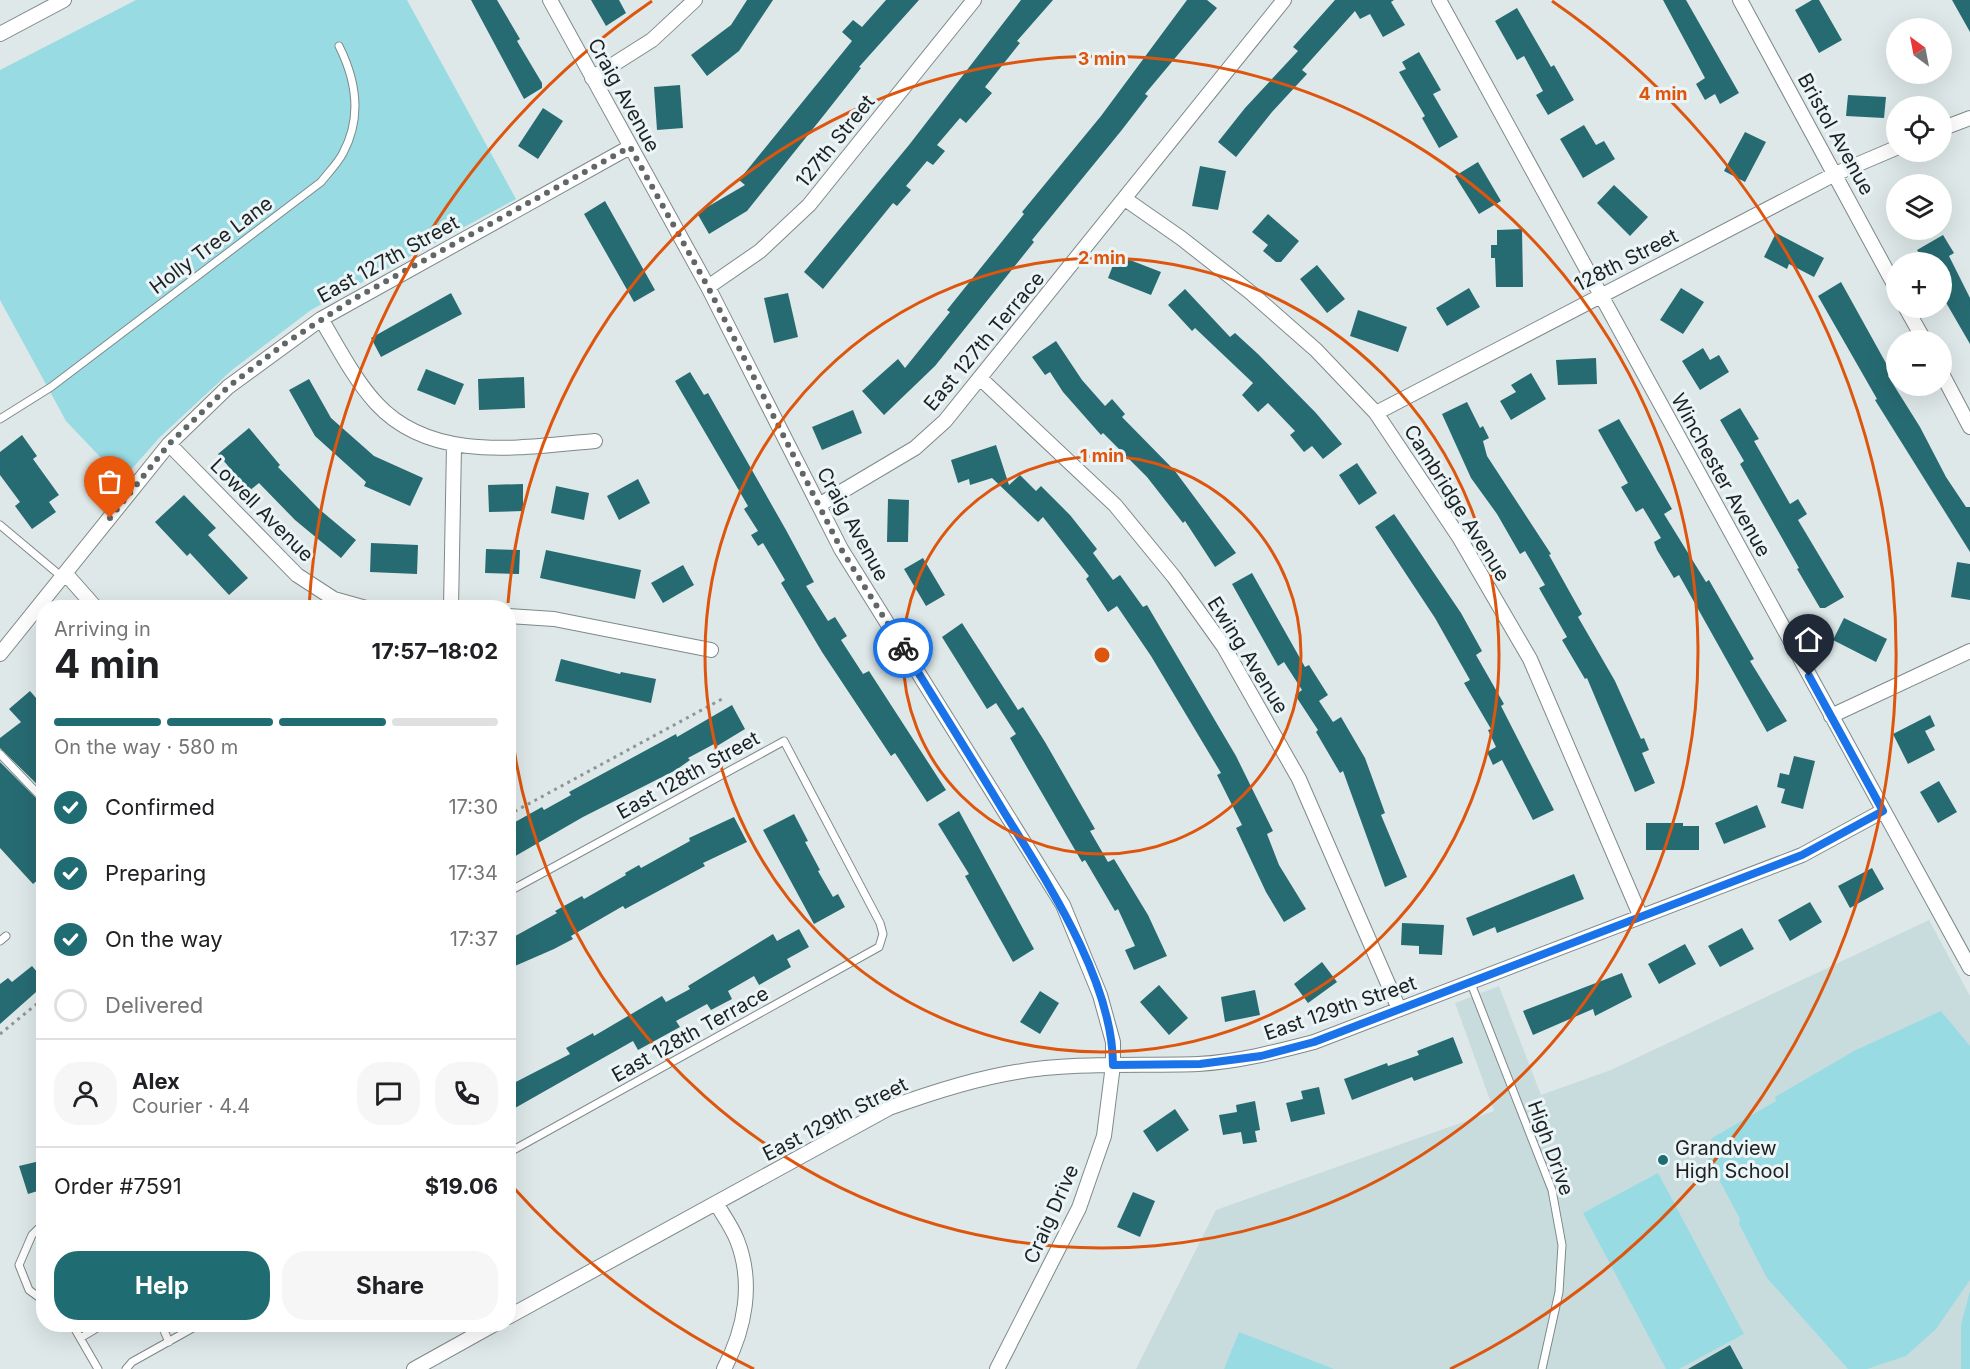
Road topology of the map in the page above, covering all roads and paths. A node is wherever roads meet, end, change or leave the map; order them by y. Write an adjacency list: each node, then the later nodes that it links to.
1 (64, 0): 8 (street)
2 (549, 0): 10 (street, Craig Avenue)
3 (695, 0): 10 (street)
4 (974, 0): 18 (street, 127th Street)
5 (1284, 0): 16 (street, East 127th Terrace)
6 (1439, 0): 19 (street, Winchester Avenue)
7 (1740, 0): 15 (street, Bristol Avenue)
8 (0, 34)
9 (339, 46): 24 (lane, Holly Tree Lane)
10 (592, 78): 13 (street, Craig Avenue)
11 (1970, 118): 12 (street)
12 (1952, 125)
13 (630, 147): 18 (street, Craig Avenue); 20 (street, East 127th Street)
14 (1886, 152): 15 (street, 128th Street)
15 (1835, 174): 17 (street, Bristol Avenue); 19 (street, 128th Street)
16 (1125, 199): 21 (street, East 127th Terrace); 23 (street, Cambridge Avenue)
17 (1886, 269)
18 (708, 287): 29 (street, Craig Avenue)
19 (1600, 295): 23 (street, 128th Street); 42 (street, Winchester Avenue)
20 (321, 319): 27 (street, East 127th Street); 28 (street)
21 (981, 379): 29 (street, East 127th Terrace); 53 (street, Ewing Avenue)
22 (1952, 393): 25 (street)
23 (1376, 413): 48 (street, Cambridge Avenue)
24 (0, 419)
25 (1970, 427)
26 (595, 441): 28 (street)
27 (169, 444): 31 (street, East 127th Street); 34 (street, Lowell Avenue)
28 (454, 446): 35 (street)
29 (819, 505): 55 (street, Craig Avenue)
30 (0, 525): 31 (lane)
31 (63, 575): 32 (street, East 127th Street); 33 (street)
32 (43, 600)
33 (88, 600)
34 (338, 600)
35 (451, 600)
36 (36, 609): 40 (street, East 127th Street)
37 (516, 617): 38 (street)
38 (711, 650)
39 (1970, 651): 42 (street)
40 (0, 654)
41 (722, 699): 45 (path)
42 (1834, 715): 46 (street, Winchester Avenue)
43 (0, 754): 44 (lane)
44 (36, 792)
45 (516, 811)
46 (1883, 811): 48 (street, East 129th Street); 50 (street, Winchester Avenue)
47 (516, 888): 49 (lane, East 128th Street)
48 (1640, 915): 51 (street, East 129th Street)
49 (881, 939): 56 (lane, East 128th Terrace)
50 (1970, 968)
51 (1470, 981): 53 (street, East 129th Street); 73 (lane, High Drive)
52 (36, 1005): 54 (path)
53 (1399, 1009): 55 (street, East 129th Street)
54 (0, 1034)
55 (1113, 1065): 57 (street, East 129th Street); 72 (street, Craig Drive)
56 (516, 1149)
57 (716, 1203): 60 (street, East 129th Street); 71 (street)
58 (36, 1231): 59 (lane)
59 (36, 1295)
60 (516, 1313)
61 (78, 1332): 66 (lane)
62 (91, 1332): 66 (lane)
63 (165, 1332): 67 (lane)
64 (186, 1332): 67 (lane)
65 (481, 1332): 70 (street)
66 (82, 1337): 68 (lane)
67 (169, 1342): 69 (lane)
68 (98, 1369)
69 (126, 1369)
70 (414, 1369)
71 (724, 1369)
72 (997, 1369)
73 (1542, 1369)

